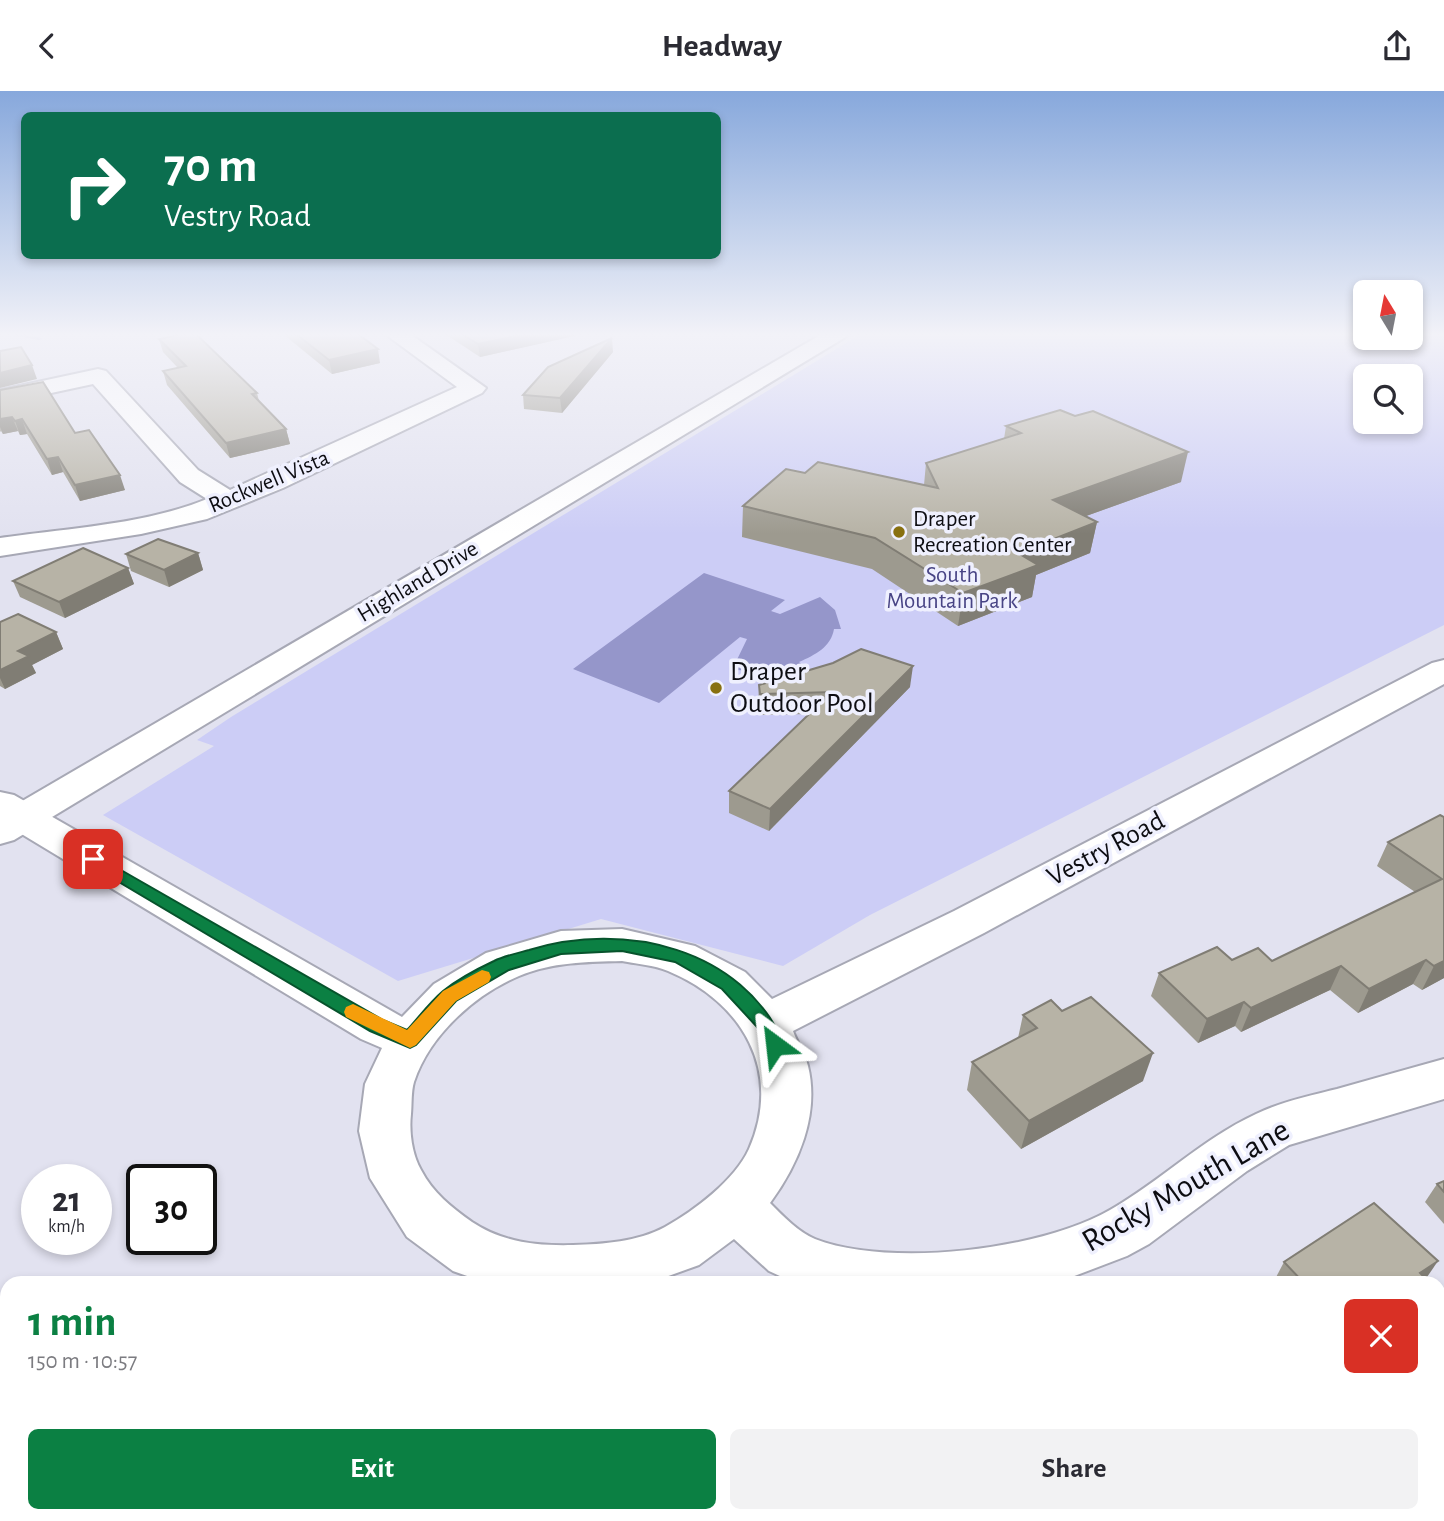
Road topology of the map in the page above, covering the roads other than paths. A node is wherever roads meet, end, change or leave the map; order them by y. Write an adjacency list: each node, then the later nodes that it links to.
1 (121, 401): 4 (street)
2 (447, 401): 4 (street, Rockwell Vista)
3 (723, 401): 7 (street, Highland Drive)
4 (228, 502): 5 (street, Rockwell Vista)
5 (0, 547)
6 (1444, 670): 8 (street, Vestry Road)
7 (7, 818): 9 (street)
8 (766, 1024): 9 (street); 11 (street)
9 (410, 1040): 12 (street)
10 (1444, 1079): 14 (street, Rocky Mouth Lane)
11 (736, 1207): 12 (street); 13 (street, Rocky Mouth Lane)
12 (468, 1268)
13 (884, 1276)
14 (919, 1276)

